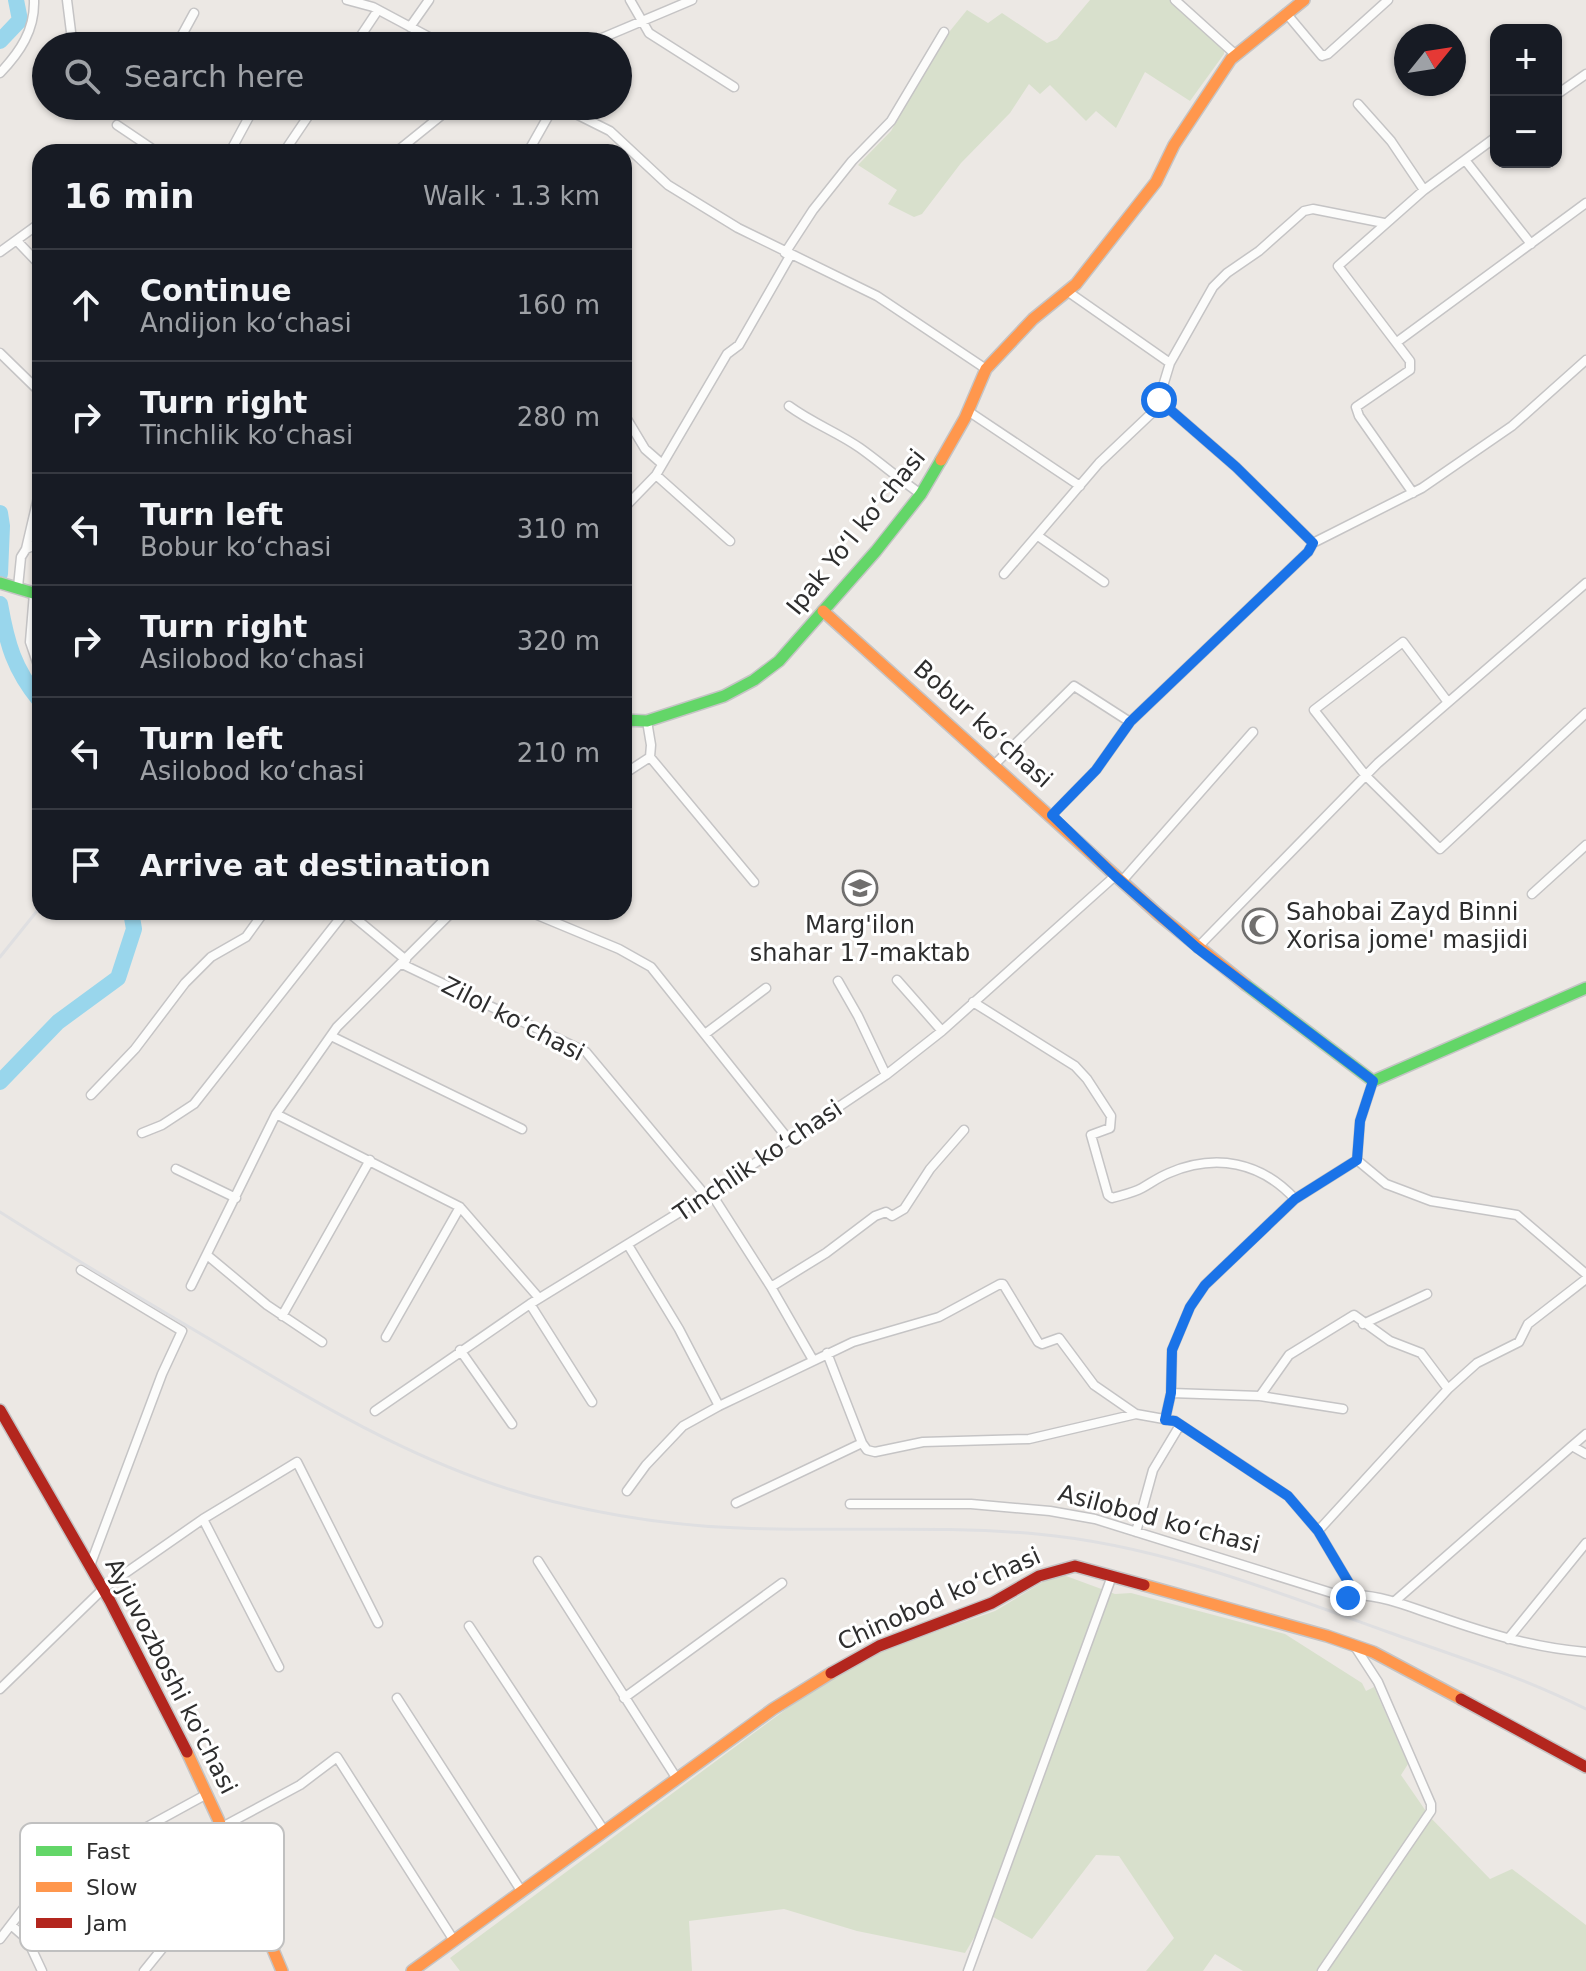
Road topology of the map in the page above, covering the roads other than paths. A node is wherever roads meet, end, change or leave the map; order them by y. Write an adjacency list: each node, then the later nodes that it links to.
1 (34, 0): 22 (street)
2 (67, 0): 15 (street)
3 (347, 0): 10 (street)
4 (429, 0): 14 (street)
5 (630, 0): 13 (street)
6 (692, 0): 13 (street)
7 (1175, 0): 21 (street)
8 (1304, 0): 12 (street, Ipak Yoʻl koʻchasi)
9 (1388, 0): 12 (street)
10 (378, 10): 14 (street); 17 (street)
11 (194, 13): 16 (street)
12 (1286, 13): 21 (street, Ipak Yoʻl koʻchasi)
13 (641, 22): 19 (street); 24 (street)
14 (410, 27): 18 (street)
15 (71, 32)
16 (184, 32)
17 (363, 32)
18 (419, 32)
19 (617, 32)
20 (944, 32): 49 (street)
21 (1236, 55): 51 (street, Ipak Yoʻl koʻchasi)
22 (0, 73)
23 (1586, 74): 25 (street)
24 (734, 87)
25 (1562, 91)
26 (1358, 104): 42 (street)
27 (247, 120): 35 (street)
28 (306, 120): 36 (street)
29 (436, 120): 37 (street)
30 (546, 120): 38 (street)
31 (588, 120): 39 (street)
32 (117, 125): 34 (street)
33 (1490, 141): 41 (street)
34 (145, 144)
35 (234, 144)
36 (289, 144)
37 (406, 144)
38 (533, 144)
39 (624, 144)
40 (632, 151): 49 (street)
41 (1465, 160): 42 (street); 47 (street)
42 (1424, 190): 44 (street)
43 (1586, 203): 47 (street)
44 (1384, 223): 52 (street); 55 (street)
45 (32, 229): 46 (street)
46 (17, 241): 48 (street); 50 (street)
47 (1531, 244): 52 (street)
48 (0, 252)
49 (787, 254): 56 (street); 62 (street)
50 (32, 257)
51 (1067, 291): 55 (street); 56 (street, Ipak Yoʻl koʻchasi)
52 (1397, 342): 65 (street)
53 (0, 353): 57 (street)
54 (1586, 360): 65 (street)
55 (1170, 363): 58 (street)
56 (986, 369): 60 (street, Ipak Yoʻl koʻchasi)
57 (32, 384)
58 (1159, 400): 64 (street); 71 (street)
59 (789, 406): 66 (street)
60 (968, 411): 64 (street); 66 (street, Ipak Yoʻl koʻchasi)
61 (632, 427): 62 (street)
62 (661, 463): 63 (street)
63 (656, 475): 67 (street); 70 (street)
64 (1080, 486): 69 (street)
65 (1413, 493): 71 (street)
66 (921, 494): 79 (street, Ipak Yoʻl koʻchasi)
67 (632, 500)
68 (32, 523): 73 (street)
69 (1038, 536): 74 (street); 75 (street)
70 (730, 541)
71 (1313, 543): 84 (street)
72 (32, 546): 73 (street)
73 (26, 549): 77 (street)
74 (1004, 574)
75 (1104, 582)
76 (1586, 583): 80 (street)
77 (8, 585): 78 (street)
78 (32, 592)
79 (823, 611): 83 (street, Ipak Yoʻl koʻchasi); 87 (street, Bobur koʻchasi)
80 (1447, 701): 89 (street); 89 (street)
81 (1586, 713): 89 (street)
82 (632, 720): 83 (street, Ipak Yoʻl koʻchasi)
83 (647, 721): 86 (street)
84 (1130, 722): 87 (street); 90 (street)
85 (1253, 732): 92 (street, Tinchlik koʻchasi)
86 (650, 757): 88 (street); 93 (street)
87 (995, 764): 90 (street, Bobur koʻchasi)
88 (632, 769)
89 (1366, 776): 100 (street)
90 (1052, 815): 92 (street, Bobur koʻchasi)
91 (1586, 845): 94 (street)
92 (1118, 878): 100 (street, Bobur koʻchasi); 106 (street, Tinchlik koʻchasi)
93 (754, 882)
94 (1532, 894)
95 (258, 920): 112 (street)
96 (341, 920): 116 (street)
97 (356, 920): 101 (street, Zilol ko‘chasi)
98 (444, 920): 101 (street)
99 (549, 920): 108 (street)
100 (1197, 948): 111 (street, Bobur koʻchasi)
101 (404, 962): 109 (street); 121 (street, Zilol ko‘chasi)
102 (897, 980): 107 (street)
103 (838, 981): 110 (street)
104 (766, 988): 108 (street)
105 (1586, 988): 111 (street)
106 (973, 1002): 107 (street, Tinchlik koʻchasi); 123 (street)
107 (942, 1031): 110 (street, Tinchlik koʻchasi)
108 (705, 1034): 117 (street)
109 (331, 1036): 113 (street); 114 (street)
110 (886, 1075): 117 (street, Tinchlik koʻchasi)
111 (1373, 1081): 119 (street)
112 (91, 1095)
113 (276, 1114): 118 (street); 122 (street)
114 (522, 1129)
115 (964, 1130): 130 (street)
116 (142, 1133)
117 (789, 1140): 121 (street, Tinchlik koʻchasi)
118 (370, 1160): 124 (street); 134 (street)
119 (1357, 1160): 123 (street); 128 (street)
120 (176, 1169): 122 (street)
121 (709, 1195): 125 (street, Tinchlik koʻchasi); 130 (street, Zilol ko‘chasi)
122 (236, 1198): 126 (street)
123 (1295, 1199): 142 (street)
124 (460, 1207): 132 (street); 136 (street)
125 (628, 1245): 132 (street, Tinchlik koʻchasi); 145 (street)
126 (207, 1255): 129 (street); 134 (street)
127 (81, 1270): 165 (street)
128 (1586, 1276): 141 (street)
129 (191, 1286)
130 (771, 1287): 140 (street, Zilol ko‘chasi)
131 (1427, 1294): 135 (street)
132 (539, 1298): 133 (street, Tinchlik koʻchasi)
133 (530, 1304): 138 (street, Tinchlik koʻchasi); 144 (street)
134 (282, 1316): 137 (street)
135 (1363, 1324): 141 (street); 143 (street)
136 (386, 1337)
137 (322, 1342)
138 (460, 1350): 148 (street, Tinchlik koʻchasi); 151 (street)
139 (827, 1353): 140 (street); 149 (street); 154 (street)
140 (813, 1360): 145 (street)
141 (1448, 1389): 161 (street)
142 (1171, 1393): 143 (street); 150 (street)
143 (1260, 1396): 146 (street)
144 (592, 1402)
145 (719, 1406): 157 (street)
146 (1343, 1409)
147 (0, 1410): 165 (street, Ayjuvozboshi ko'chasi)
148 (375, 1411)
149 (1136, 1414): 150 (street); 154 (street)
150 (1165, 1420): 152 (street)
151 (512, 1424)
152 (1180, 1425): 161 (street); 162 (street)
153 (1586, 1434): 155 (street)
154 (862, 1443): 158 (street)
155 (1572, 1446): 156 (street); 170 (street)
156 (1586, 1454)
157 (627, 1491)
158 (736, 1503)
159 (850, 1504): 162 (street, Asilobod koʻchasi)
160 (203, 1519): 168 (street); 171 (street); 176 (street)
161 (1318, 1531): 169 (street)
162 (1136, 1532): 169 (street, Asilobod koʻchasi)
163 (1586, 1543): 173 (street)
164 (538, 1561): 179 (street)
165 (91, 1563): 168 (street, Ayjuvozboshi ko'chasi)
166 (1112, 1576): 174 (street, Chinobod koʻchasi); 181 (street, Chinobod koʻchasi); 200 (street)
167 (782, 1583): 179 (street)
168 (104, 1588): 177 (street); 182 (street, Ayjuvozboshi ko'chasi)
169 (1356, 1595): 170 (street, Asilobod koʻchasi)
170 (1395, 1601): 173 (street, Asilobod koʻchasi)
171 (378, 1623)
172 (469, 1626): 186 (street)
173 (1508, 1639): 175 (street, Asilobod koʻchasi)
174 (1354, 1645): 180 (street, Chinobod koʻchasi); 201 (street)
175 (1586, 1652)
176 (279, 1667)
177 (0, 1689)
178 (397, 1698): 187 (street)
179 (624, 1698): 181 (street)
180 (1586, 1767)
181 (677, 1779): 186 (street, Chinobod koʻchasi)
182 (207, 1794): 183 (street); 184 (street, Ayjuvozboshi ko'chasi)
183 (154, 1823)
184 (220, 1823)
185 (229, 1823): 192 (street)
186 (605, 1832): 187 (street, Chinobod koʻchasi)
187 (522, 1892): 192 (street, Chinobod koʻchasi)
188 (20, 1913): 189 (street)
189 (11, 1925): 190 (street); 191 (street)
190 (20, 1933)
191 (0, 1939)
192 (453, 1939): 199 (street, Chinobod koʻchasi)
193 (33, 1951): 196 (street)
194 (160, 1951): 197 (street)
195 (274, 1951): 198 (street, Ayjuvozboshi ko'chasi)
196 (42, 1971)
197 (144, 1971)
198 (282, 1971)
199 (412, 1971)
200 (968, 1971)
201 (1322, 1971)

